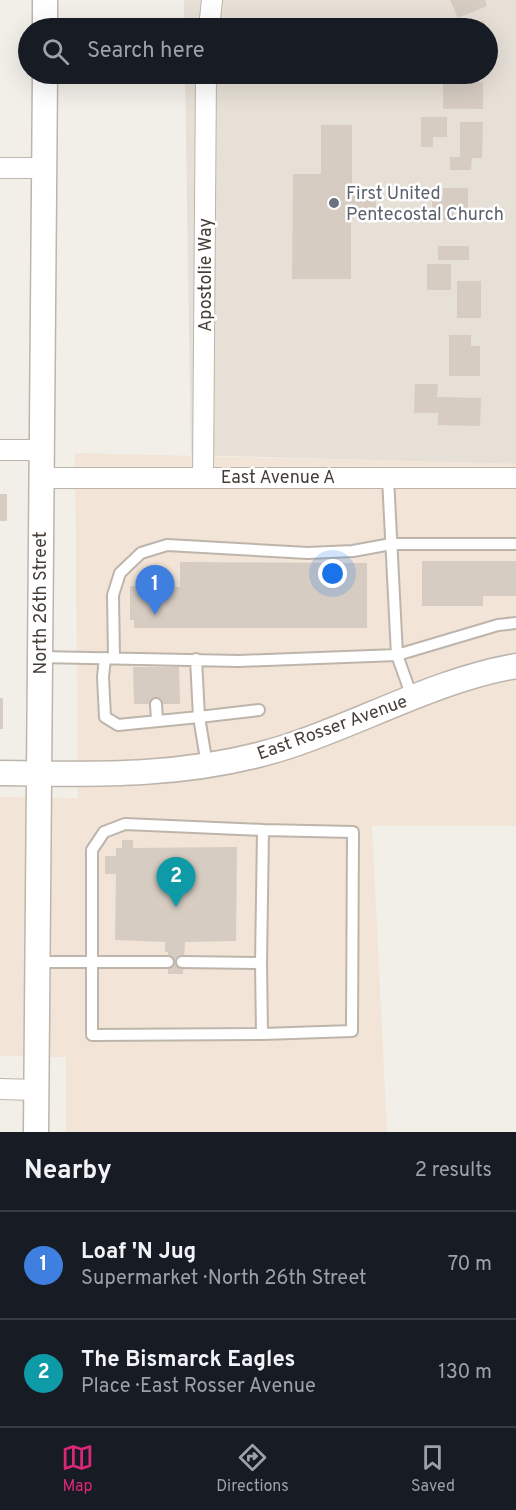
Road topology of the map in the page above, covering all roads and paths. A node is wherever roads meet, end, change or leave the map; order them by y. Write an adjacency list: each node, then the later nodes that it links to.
1 (45, 0): 3 (street)
2 (212, 0): 4 (street)
3 (45, 18)
4 (210, 18)
5 (45, 84): 8 (street, North 26th Street)
6 (206, 84): 11 (street, Apostolie Way)
7 (0, 168): 8 (street)
8 (44, 168): 10 (street, North 26th Street)
9 (0, 450): 10 (street)
10 (40, 450): 12 (street, North 26th Street)
11 (203, 477): 12 (street, East Avenue A); 13 (street, East Avenue A)
12 (40, 478): 19 (street, North 26th Street)
13 (388, 478): 14 (street, East Avenue A); 15 (lane)
14 (516, 478)
15 (391, 544): 16 (lane); 18 (lane); 20 (lane)
16 (516, 544)
17 (516, 623): 18 (lane)
18 (397, 655): 21 (lane); 23 (lane)
19 (39, 657): 20 (lane); 30 (street, North 26th Street)
20 (110, 658): 21 (lane); 27 (lane)
21 (196, 659): 26 (lane)
22 (516, 666): 23 (street, East Rosser Avenue)
23 (412, 697): 28 (street, East Rosser Avenue)
24 (156, 704): 27 (lane)
25 (259, 710): 26 (lane)
26 (199, 717): 27 (lane); 28 (lane)
27 (157, 721)
28 (207, 766): 30 (street, East Rosser Avenue)
29 (0, 773): 30 (street, East Rosser Avenue)
30 (39, 774): 32 (street, North 26th Street)
31 (263, 830): 33 (lane); 36 (lane); 37 (lane)
32 (37, 962): 33 (lane); 39 (street, North 26th Street)
33 (91, 962): 34 (lane); 37 (lane)
34 (168, 962)
35 (182, 962): 36 (lane)
36 (261, 963): 37 (lane)
37 (262, 1034)
38 (0, 1089): 39 (street)
39 (36, 1090): 40 (street, North 26th Street)
40 (36, 1132)

